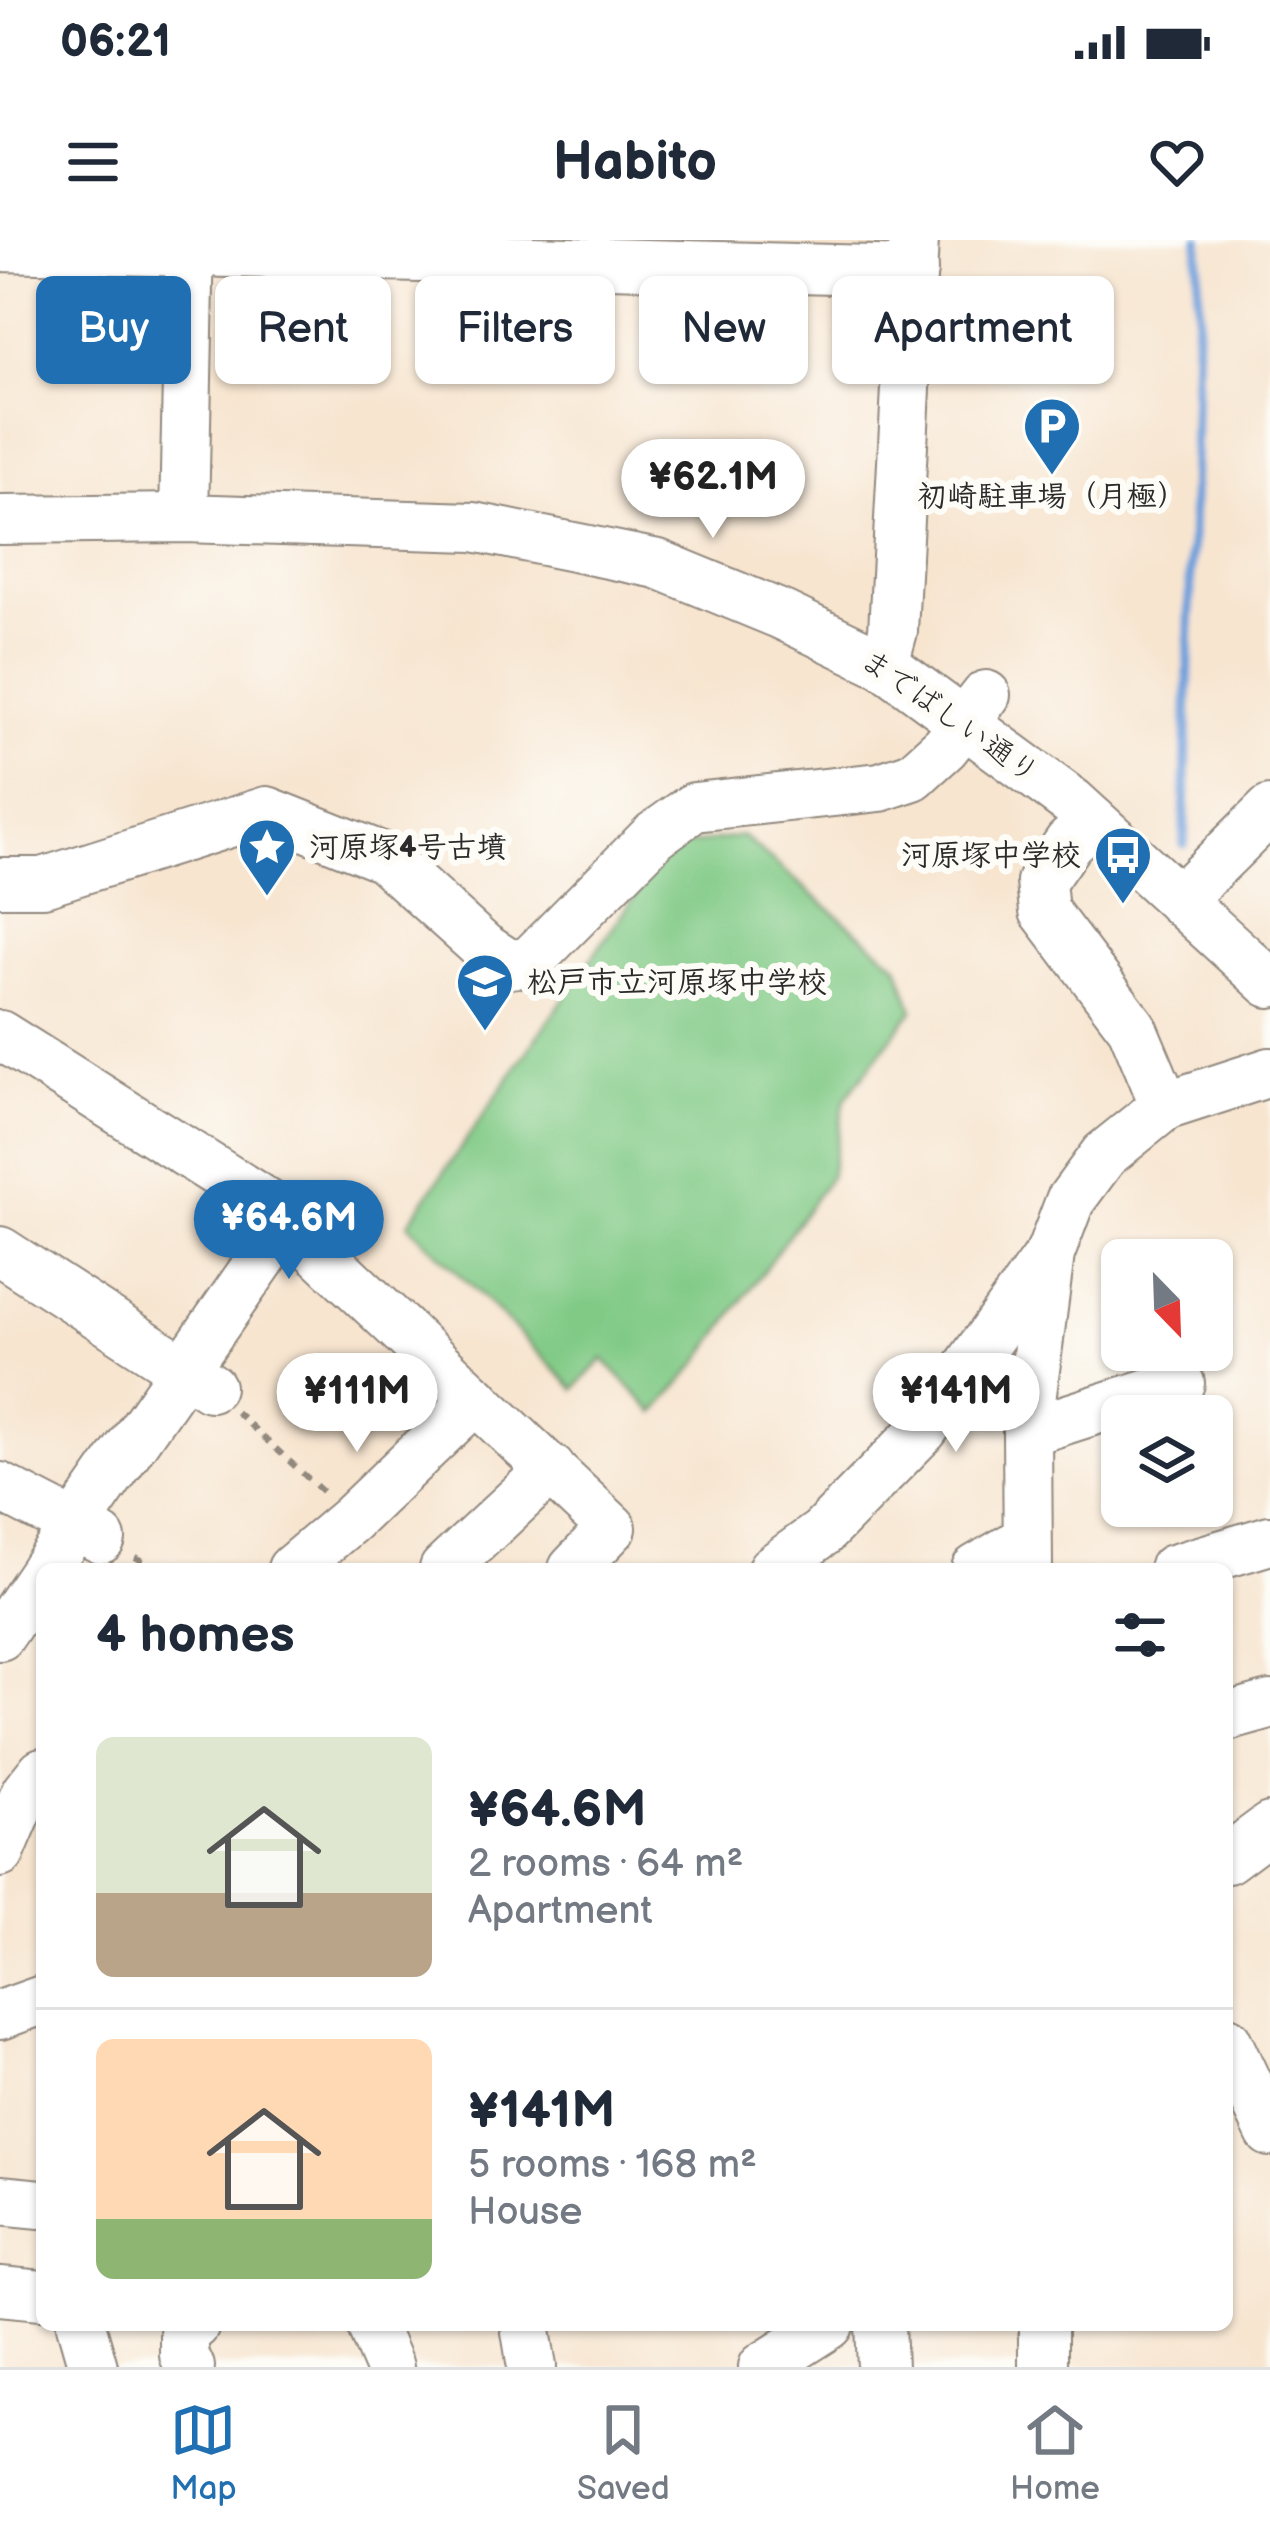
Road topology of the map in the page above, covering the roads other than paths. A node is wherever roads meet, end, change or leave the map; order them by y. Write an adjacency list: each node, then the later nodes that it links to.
1 (189, 245): 2 (street); 3 (street); 4 (street)
2 (0, 247)
3 (913, 255): 6 (street)
4 (184, 518): 5 (street, までばしい通り); 6 (street, までばしい通り)
5 (0, 520)
6 (884, 664): 7 (street, までばしい通り)
7 (975, 708): 9 (street, までばしい通り); 10 (street)
8 (1270, 810): 11 (street)
9 (1093, 821): 11 (street, までばしい通り); 15 (street)
10 (0, 883)
11 (1179, 900): 12 (street, までばしい通り)
12 (1270, 983)
13 (0, 1035): 16 (street)
14 (1270, 1072): 15 (street)
15 (1165, 1106): 18 (street)
16 (287, 1222): 19 (street); 21 (street)
17 (0, 1251): 19 (street)
18 (1050, 1254): 22 (street); 32 (street)
19 (198, 1378): 25 (street)
20 (1180, 1383): 22 (street)
21 (476, 1400): 23 (street); 29 (street)
22 (1027, 1432): 27 (street)
23 (551, 1469): 30 (street); 31 (street)
24 (0, 1487): 25 (street)
25 (88, 1532): 28 (street)
26 (1270, 1540): 34 (street)
27 (1028, 1554): 33 (street)
28 (54, 1563)
29 (296, 1563)
30 (450, 1563)
31 (579, 1563)
32 (780, 1563)
33 (997, 1563)
34 (1193, 1563)
35 (36, 1584): 36 (street)
36 (0, 1636)
37 (1270, 1706): 38 (street)
38 (1233, 1716)
39 (36, 1780): 41 (street)
40 (1270, 1827): 42 (street)
41 (0, 1853)
42 (1233, 1855)
43 (36, 2002): 44 (street)
44 (0, 2015)
45 (1233, 2054): 46 (street)
46 (1270, 2132)
47 (0, 2200): 48 (street)
48 (36, 2203)
49 (0, 2291): 50 (street)
50 (36, 2294)
51 (83, 2331): 59 (street)
52 (186, 2331): 60 (street)
53 (374, 2331): 61 (street)
54 (526, 2331): 62 (street)
55 (759, 2331): 63 (street)
56 (819, 2331): 63 (street)
57 (880, 2331): 64 (street)
58 (1042, 2331): 65 (street)
59 (93, 2367)
60 (190, 2367)
61 (389, 2367)
62 (532, 2367)
63 (760, 2367)
64 (882, 2367)
65 (1042, 2367)

